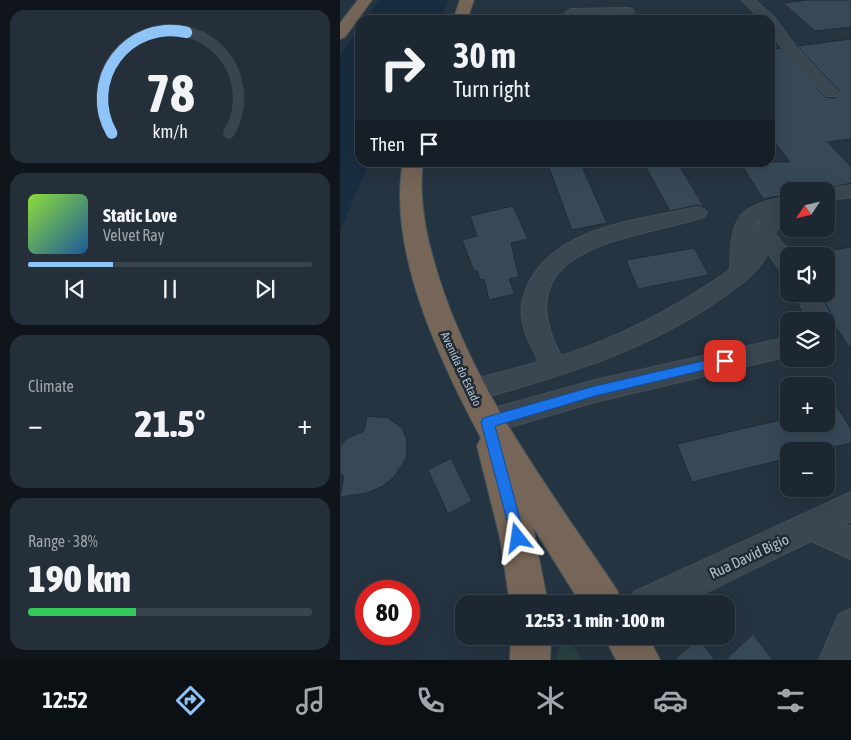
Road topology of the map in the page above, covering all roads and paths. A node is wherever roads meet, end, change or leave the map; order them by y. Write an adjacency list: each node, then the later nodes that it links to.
1 (365, 0): 9 (highway)
2 (467, 0): 6 (highway)
3 (748, 0): 7 (street)
4 (628, 12): 5 (street)
5 (571, 13)
6 (462, 15)
7 (763, 15)
8 (775, 29): 10 (street)
9 (340, 34)
10 (831, 93)
11 (413, 167): 24 (highway, Avenida do Estado)
12 (851, 191): 13 (street)
13 (835, 194)
14 (851, 200): 15 (street)
15 (835, 201)
16 (780, 204): 21 (street)
17 (697, 213): 23 (street)
18 (780, 218): 19 (street)
19 (763, 232): 20 (street); 21 (street)
20 (780, 255)
21 (741, 274): 23 (street)
22 (780, 348): 25 (street)
23 (554, 367): 24 (street)
24 (470, 391): 25 (highway, Avenida do Estado)
25 (487, 422): 29 (highway); 30 (highway, Avenida do Estado)
26 (851, 506): 27 (street, Rua David Bigio)
27 (810, 525): 28 (street); 31 (street, Rua David Bigio)
28 (851, 543)
29 (528, 595)
30 (597, 595)
31 (666, 595)
32 (851, 626): 37 (street)
33 (531, 645): 35 (highway)
34 (630, 645): 36 (highway)
35 (530, 660)
36 (640, 660)
37 (837, 660)

